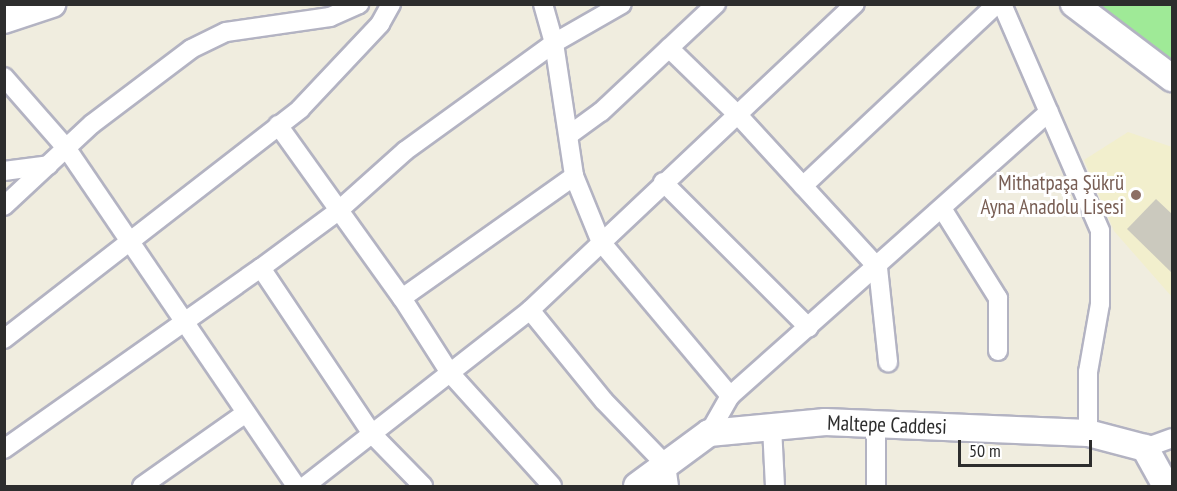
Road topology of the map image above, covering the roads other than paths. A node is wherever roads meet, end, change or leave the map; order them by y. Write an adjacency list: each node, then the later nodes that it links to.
1 (52, 4): 11 (street)
2 (359, 4): 20 (street)
3 (391, 4): 18 (street)
4 (543, 4): 12 (street)
5 (622, 4): 12 (street)
6 (716, 4): 13 (street)
7 (855, 4): 17 (street)
8 (997, 4): 25 (street)
9 (1002, 4): 16 (street)
10 (1074, 4): 15 (street)
11 (4, 20)
12 (554, 43): 19 (street); 28 (street)
13 (669, 48): 17 (street); 19 (street)
14 (4, 77): 20 (street)
15 (1173, 78)
16 (1049, 112): 27 (street); 46 (street)
17 (738, 115): 24 (street); 25 (street)
18 (278, 125): 28 (street); 30 (street)
19 (570, 135): 23 (street)
20 (67, 149): 21 (street); 30 (street)
21 (49, 165): 22 (street); 26 (street)
22 (4, 171)
23 (574, 176): 29 (street); 33 (street)
24 (663, 182): 29 (street); 36 (street)
25 (803, 186): 32 (street)
26 (4, 206)
27 (943, 210): 32 (street); 38 (street)
28 (338, 211): 31 (street); 33 (street)
29 (601, 242): 34 (street); 41 (street)
30 (130, 243): 35 (street); 37 (street)
31 (261, 268): 35 (street); 47 (street)
32 (878, 268): 36 (street); 39 (street)
33 (402, 298): 40 (street)
34 (530, 310): 40 (street); 51 (street)
35 (184, 321): 42 (street); 50 (street)
36 (809, 328): 41 (street)
37 (4, 339)
38 (998, 351)
39 (888, 362)
40 (450, 373): 47 (street); 56 (street)
41 (730, 396): 45 (street)
42 (246, 413): 52 (street); 53 (street)
43 (876, 424): 44 (street, Maltepe Caddesi); 46 (street, Maltepe Caddesi); 59 (street)
44 (772, 427): 45 (street, Maltepe Caddesi); 58 (street)
45 (709, 433): 51 (street)
46 (1088, 433): 49 (street, Maltepe Caddesi)
47 (372, 434): 54 (street); 55 (street)
48 (1173, 438): 49 (street)
49 (1145, 448): 60 (street)
50 (4, 449)
51 (667, 476): 57 (street)
52 (142, 486)
53 (296, 486)
54 (305, 486)
55 (423, 486)
56 (552, 486)
57 (637, 486)
58 (775, 486)
59 (876, 486)
60 (1166, 486)

